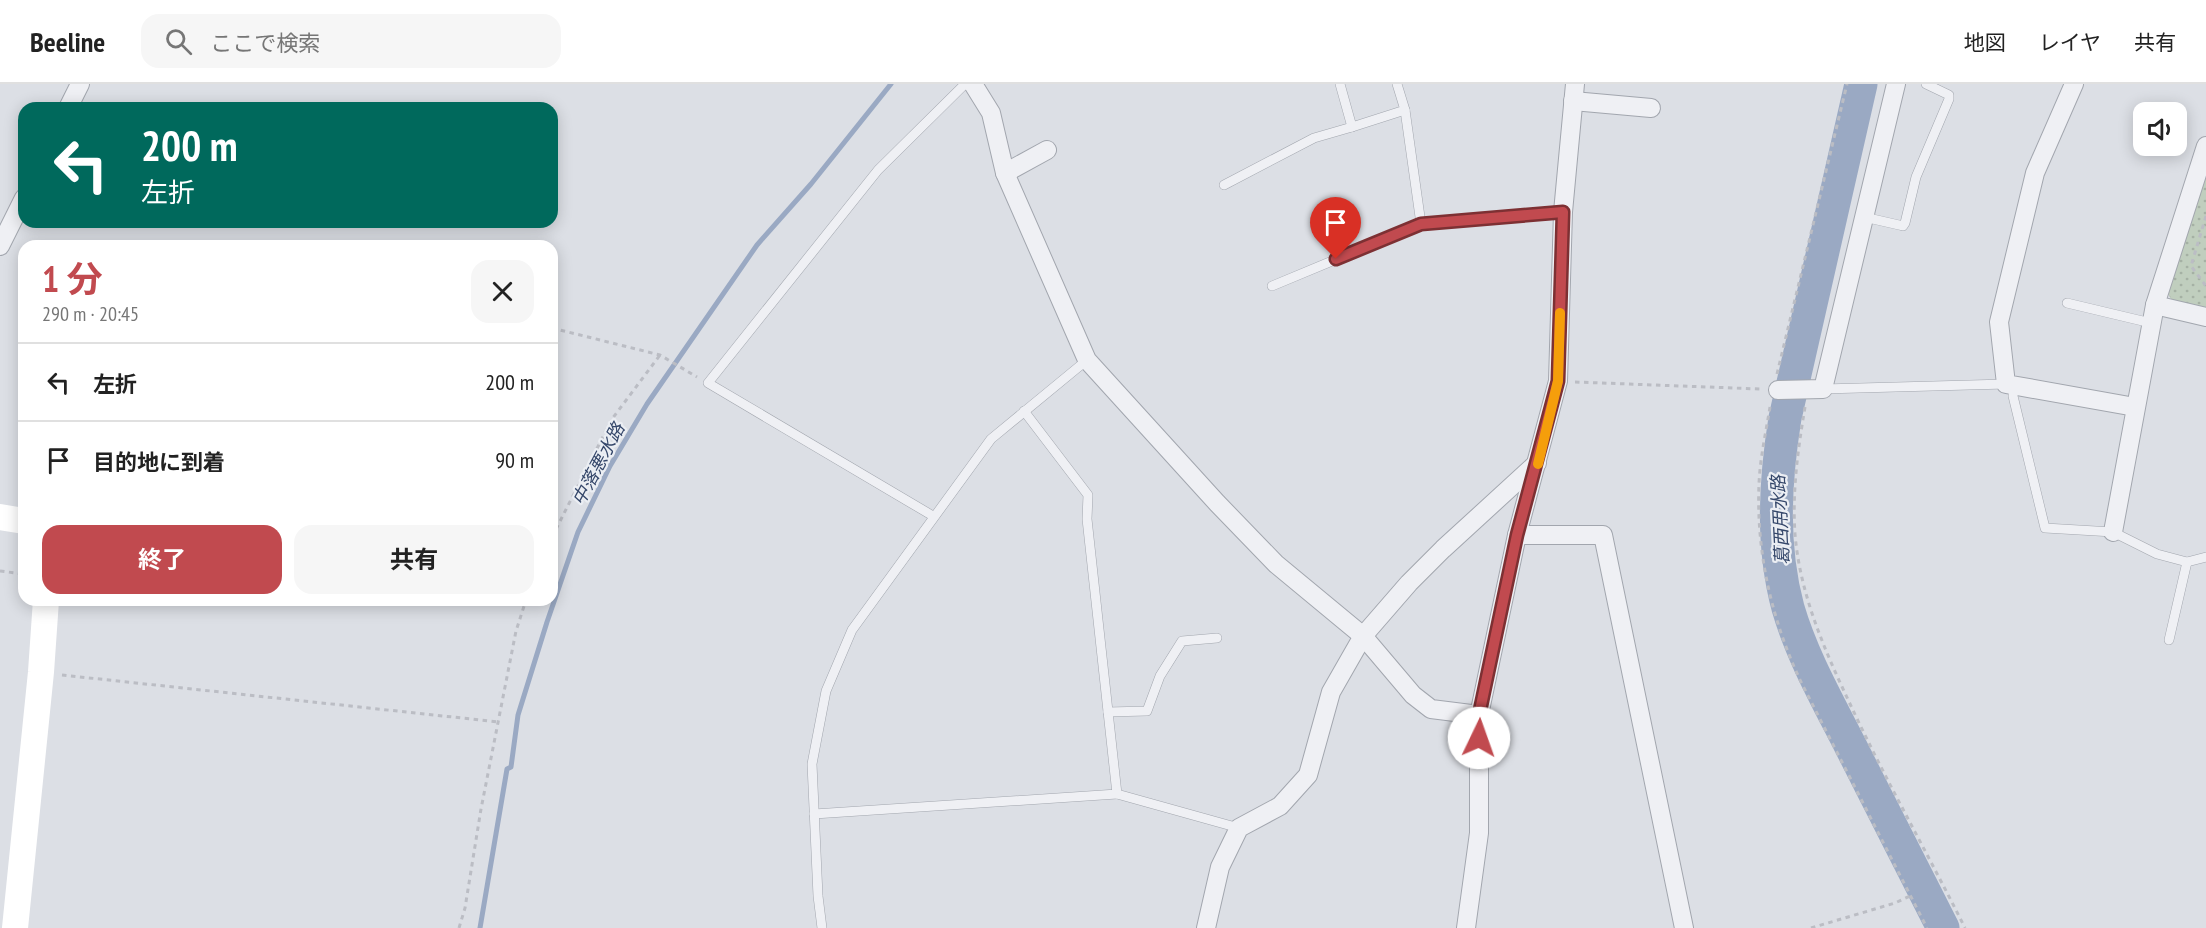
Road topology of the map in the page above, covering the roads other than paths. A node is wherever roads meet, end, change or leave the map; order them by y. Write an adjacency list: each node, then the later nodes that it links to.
1 (80, 84): 9 (street)
2 (1340, 84): 12 (lane)
3 (1397, 84): 11 (lane)
4 (1896, 84): 19 (street)
5 (1926, 84): 19 (lane)
6 (2074, 84): 27 (street)
7 (976, 87): 15 (street); 33 (lane)
8 (1574, 92): 10 (street); 18 (street)
9 (72, 102)
10 (1651, 108)
11 (1405, 110): 12 (lane); 20 (lane)
12 (1352, 127): 16 (lane)
13 (2206, 146): 24 (street)
14 (1047, 150): 15 (street)
15 (1005, 172): 26 (street)
16 (1224, 185)
17 (18, 210): 21 (street)
18 (1563, 212): 20 (lane); 32 (street)
19 (1864, 217): 29 (street)
20 (1421, 224): 22 (lane)
21 (0, 246)
22 (1272, 286)
23 (2067, 303): 24 (lane)
24 (2153, 314): 25 (street); 30 (street)
25 (2206, 317)
26 (1087, 360): 31 (lane); 41 (street)
27 (2010, 385): 29 (lane); 30 (street); 36 (lane)
28 (1776, 389): 29 (street)
29 (1823, 389)
30 (2135, 407): 36 (street)
31 (1024, 411): 33 (lane); 44 (lane)
32 (1538, 463): 37 (street); 41 (street)
33 (933, 516): 47 (lane)
34 (0, 517): 35 (street)
35 (18, 520)
36 (2113, 532): 39 (lane)
37 (1517, 535): 45 (street); 53 (street)
38 (2206, 557): 39 (lane)
39 (2187, 562): 43 (lane)
40 (46, 606): 49 (street)
41 (1363, 636): 45 (street); 48 (street)
42 (1217, 638): 44 (lane)
43 (2169, 640)
44 (1108, 712): 46 (lane)
45 (1479, 715): 52 (street)
46 (1117, 794): 47 (lane); 48 (lane)
47 (814, 814): 50 (lane)
48 (1239, 828): 51 (street)
49 (15, 928)
50 (822, 928)
51 (1206, 928)
52 (1466, 928)
53 (1684, 928)

